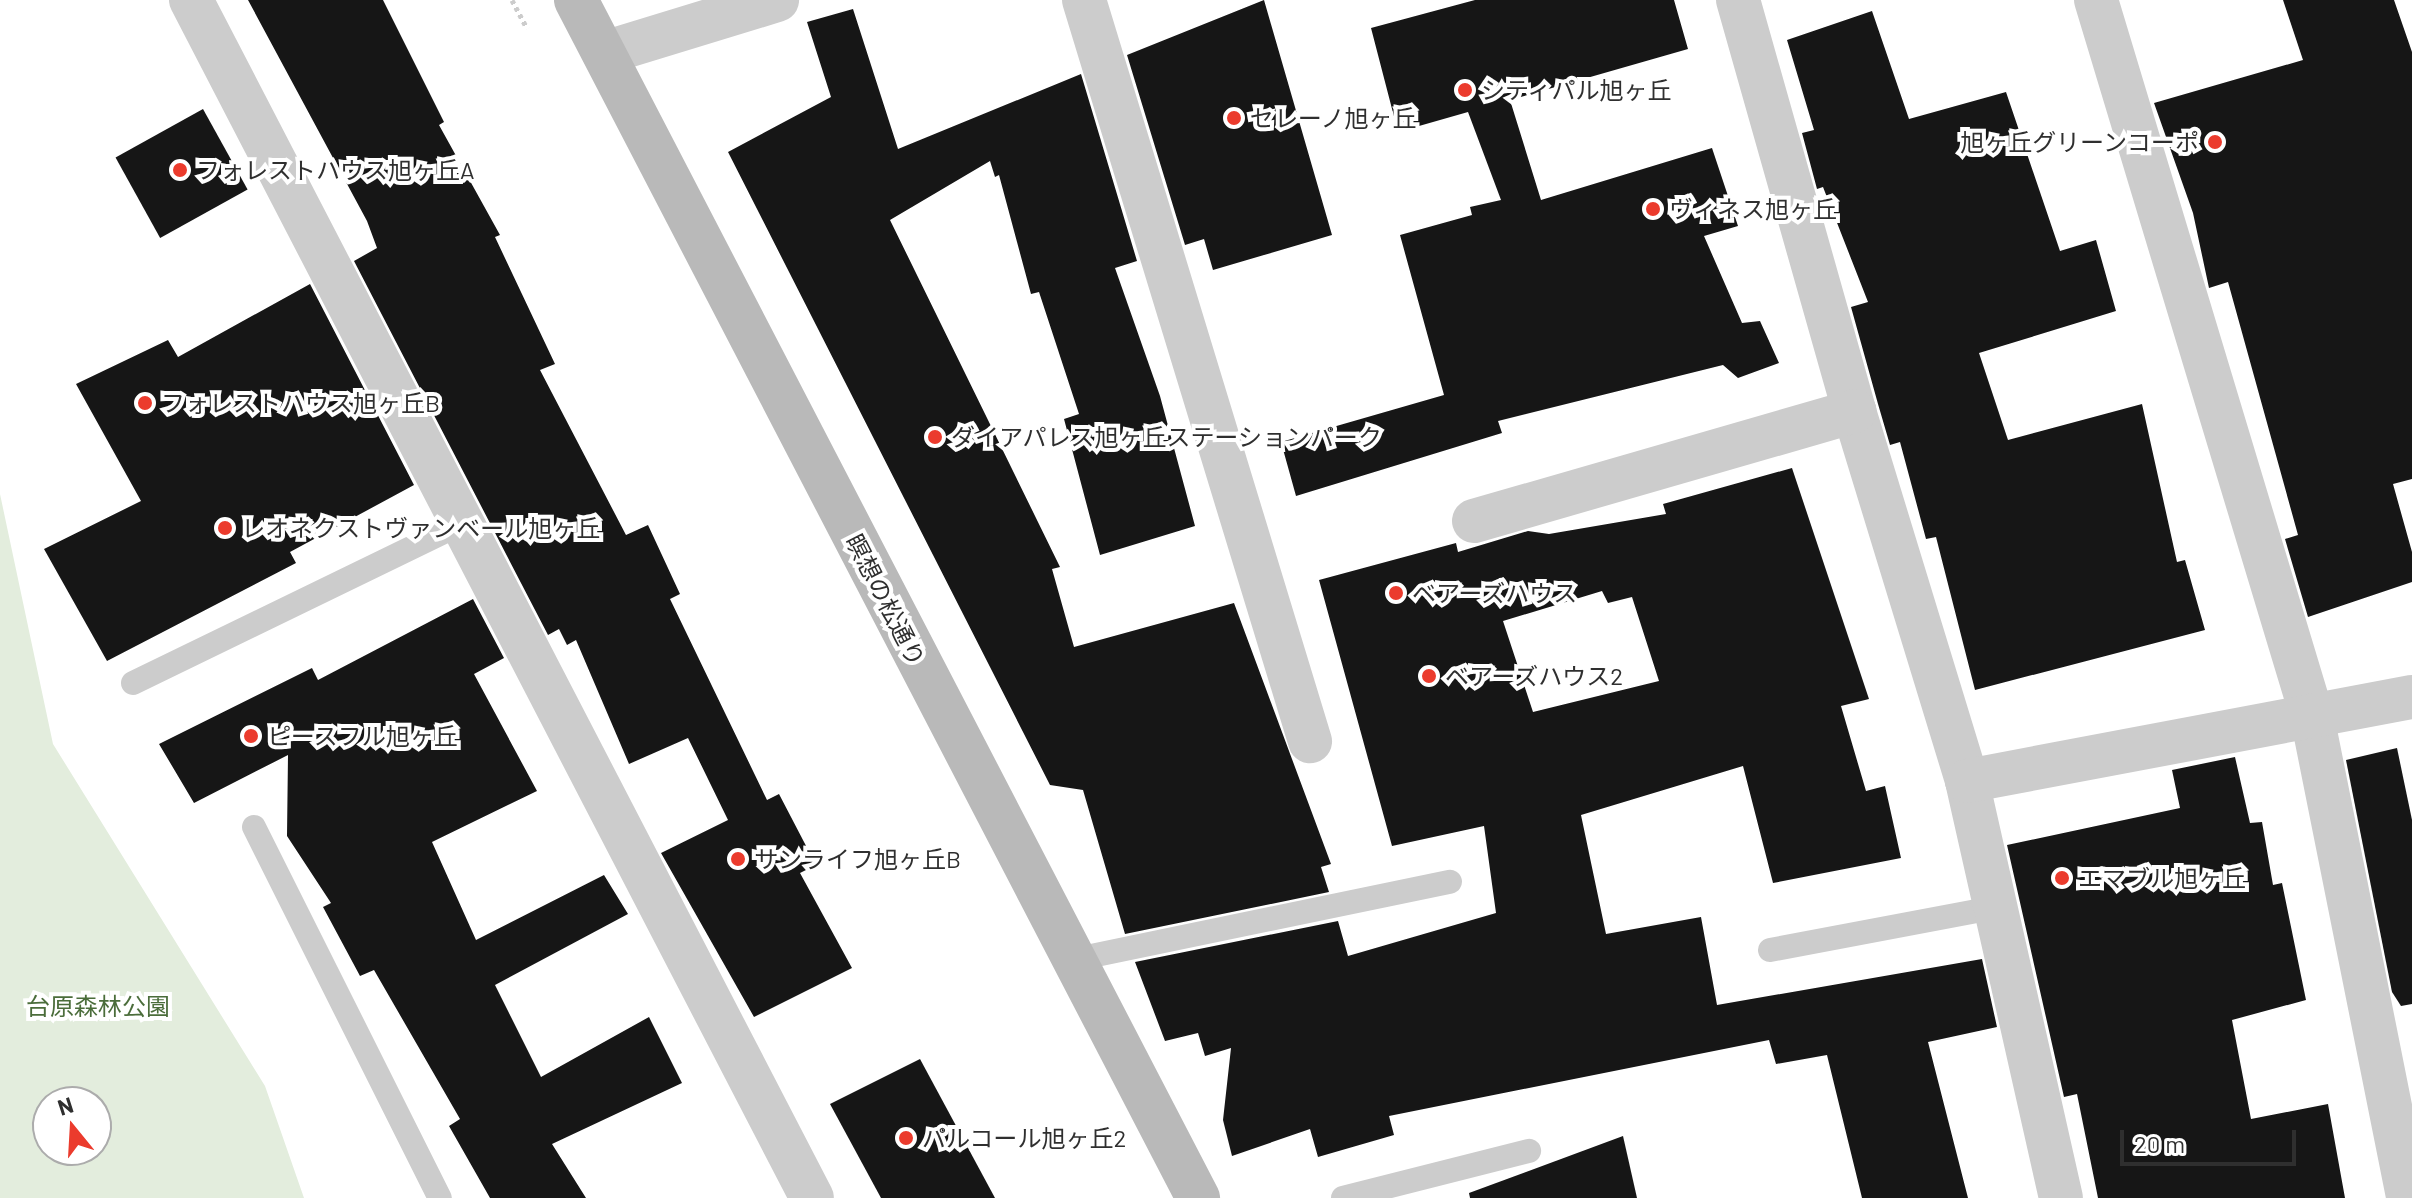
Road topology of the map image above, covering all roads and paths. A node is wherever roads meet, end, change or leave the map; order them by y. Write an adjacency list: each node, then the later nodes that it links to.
1 (191, 0): 10 (street)
2 (576, 0): 7 (street, 瞑想の松通り)
3 (777, 0): 7 (street)
4 (1084, 0): 14 (street)
5 (1738, 0): 8 (street)
6 (2096, 0): 13 (street)
7 (604, 53): 20 (street, 瞑想の松通り)
8 (1854, 411): 9 (street); 15 (street)
9 (1474, 521)
10 (461, 524): 11 (lane); 23 (street)
11 (133, 683)
12 (2412, 697): 13 (street)
13 (2312, 716): 15 (street); 27 (street)
14 (1310, 741)
15 (1967, 781): 18 (street)
16 (254, 827): 22 (lane)
17 (1450, 882): 20 (lane)
18 (1998, 907): 19 (lane); 26 (street)
19 (1770, 950)
20 (1072, 960): 24 (street, 瞑想の松通り)
21 (1529, 1151): 25 (lane)
22 (440, 1198)
23 (812, 1198)
24 (1198, 1198)
25 (1343, 1198)
26 (2061, 1198)
27 (2408, 1198)

